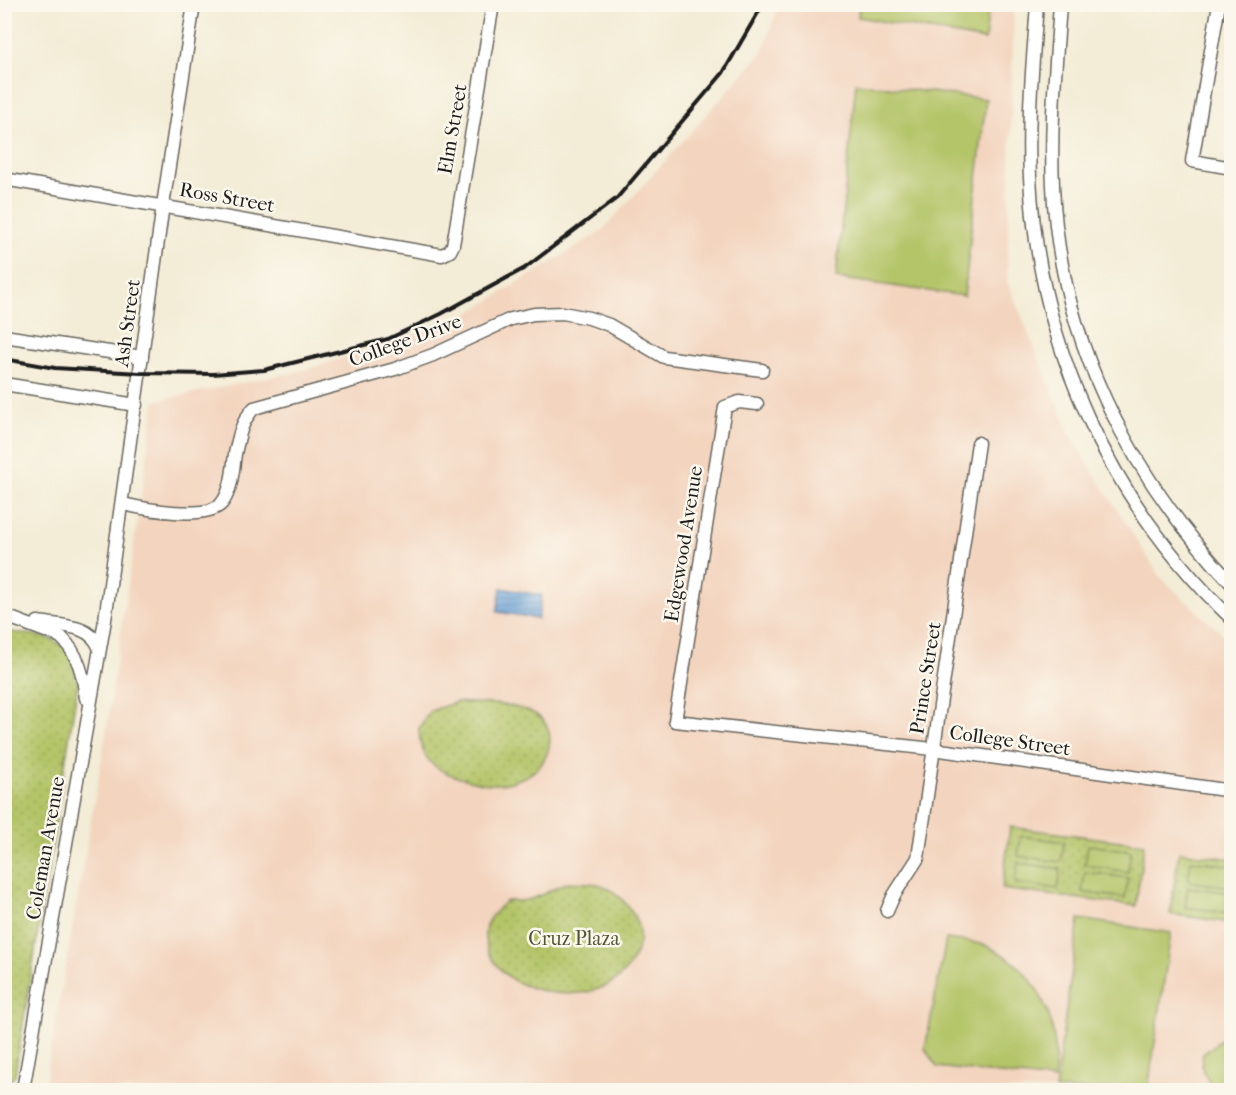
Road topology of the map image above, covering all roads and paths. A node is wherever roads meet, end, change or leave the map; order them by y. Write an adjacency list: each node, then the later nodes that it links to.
1 (194, 4): 8 (street, Ash Street)
2 (493, 4): 9 (street, Elm Street)
3 (1037, 4): 20 (street)
4 (1060, 4): 18 (street)
5 (1219, 4): 6 (street)
6 (1232, 168)
7 (4, 179): 8 (street, Ross Street)
8 (163, 206): 9 (street, Ross Street); 11 (street, Ash Street)
9 (442, 255)
10 (4, 336): 11 (street)
11 (142, 357): 15 (street, Ash Street)
12 (762, 370): 17 (street, College Drive)
13 (4, 384): 15 (street)
14 (757, 404): 23 (street, Edgewood Avenue)
15 (136, 405): 17 (street, Ash Street)
16 (978, 443): 24 (street, Prince Street)
17 (123, 504): 21 (street, Ash Street)
18 (1232, 585)
19 (8, 617): 21 (street); 22 (street)
20 (1232, 619)
21 (99, 647): 22 (street, Coleman Avenue)
22 (89, 712): 27 (street, Coleman Avenue)
23 (675, 721): 24 (street, College Street)
24 (933, 749): 25 (street, College Street); 26 (street, Prince Street)
25 (1232, 791)
26 (887, 911)
27 (23, 1090)

